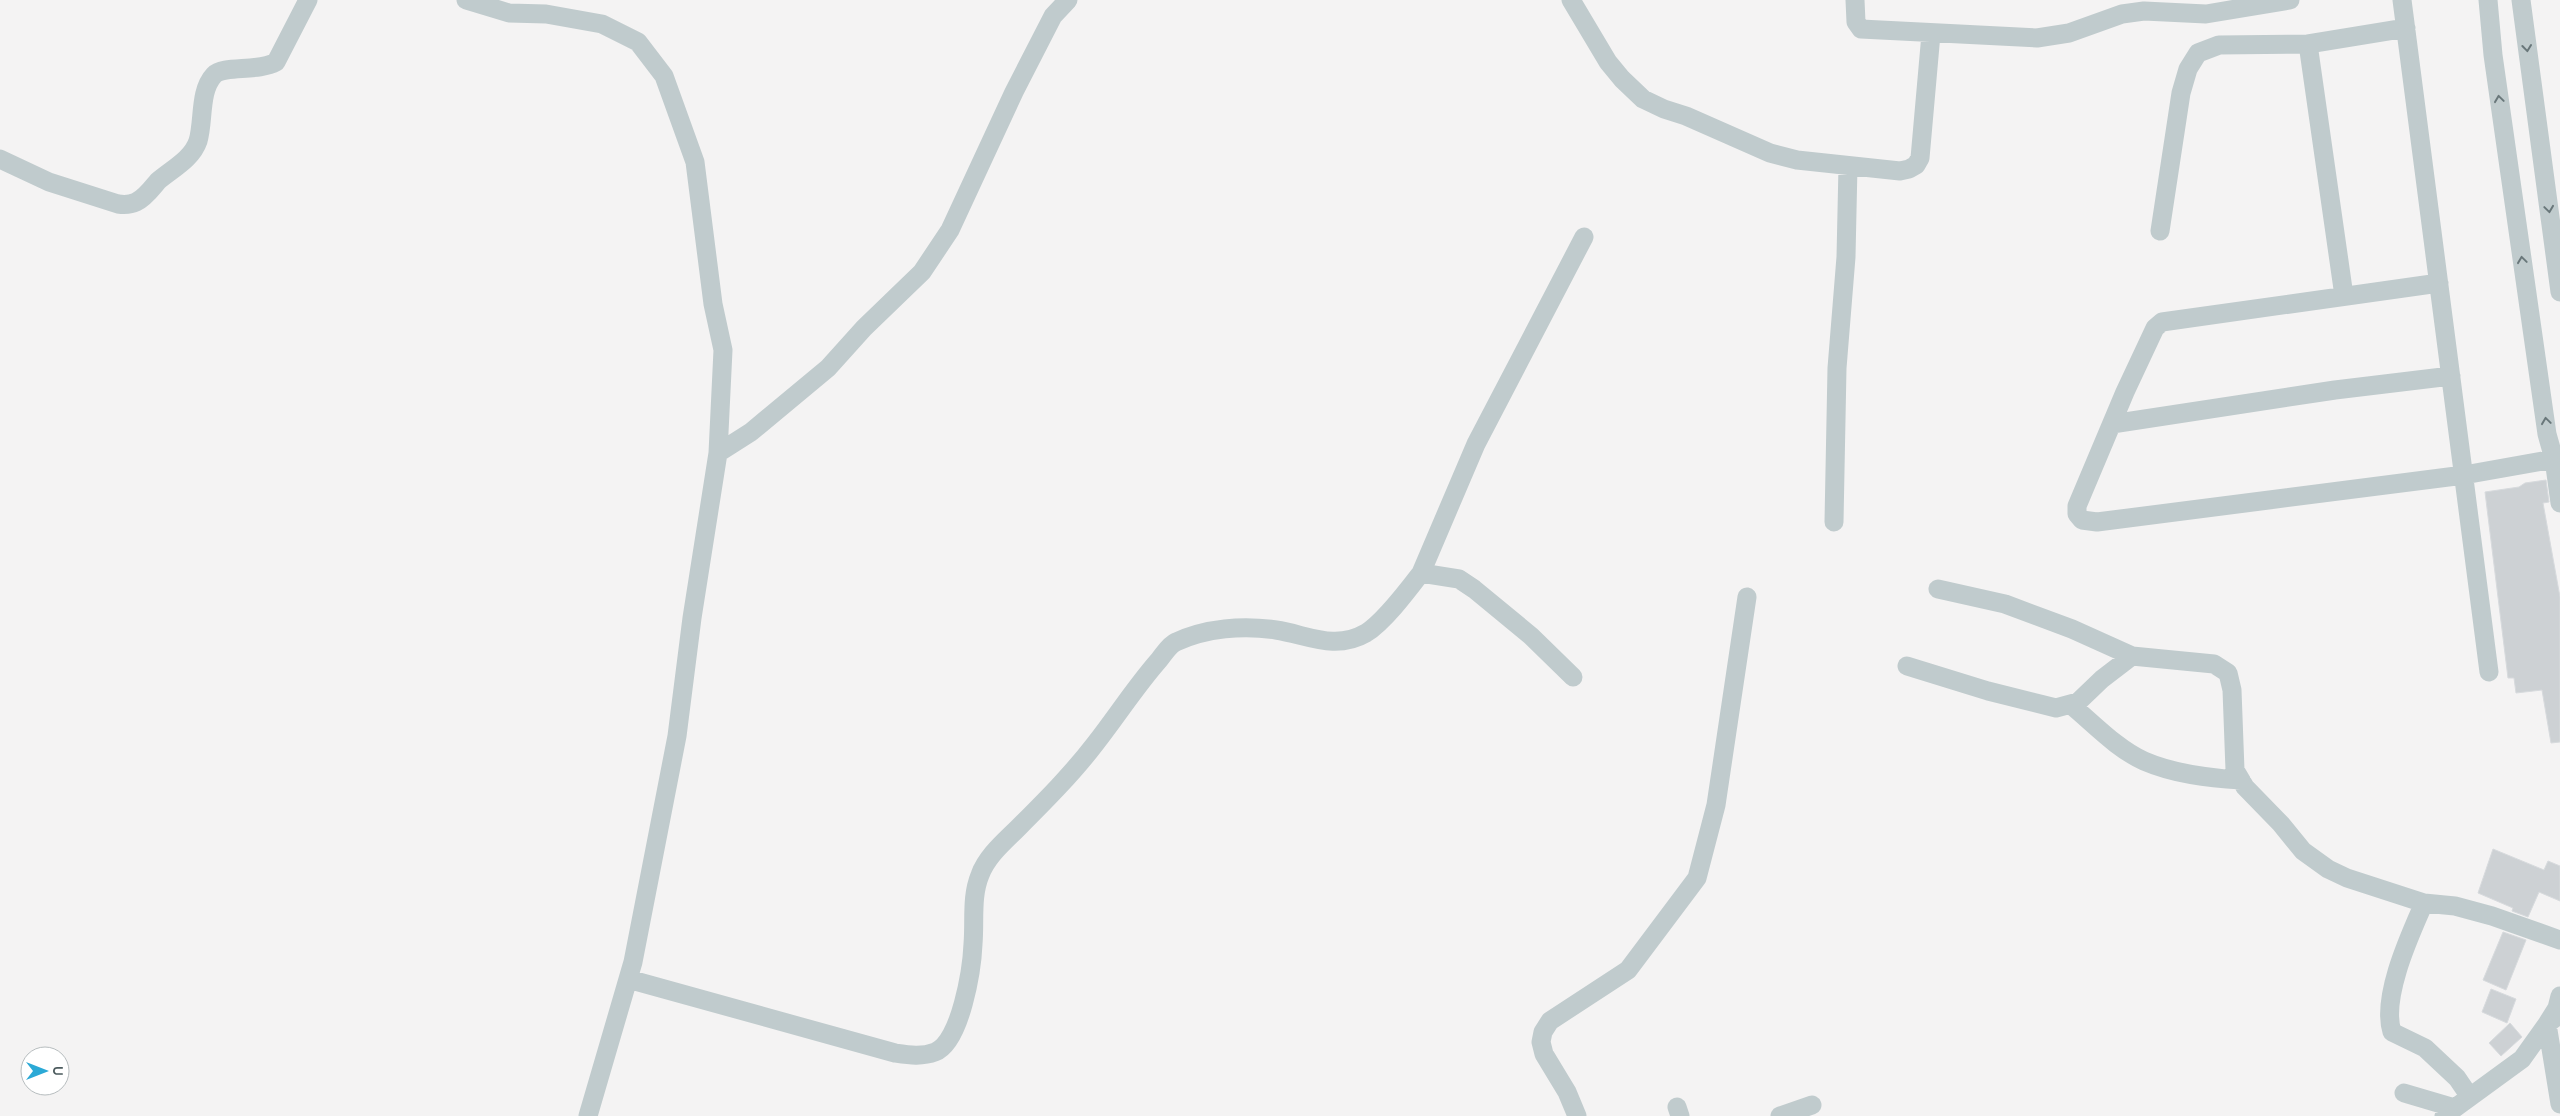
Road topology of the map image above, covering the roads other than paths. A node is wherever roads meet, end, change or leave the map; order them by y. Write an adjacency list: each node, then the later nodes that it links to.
1 (308, 0): 13 (street)
2 (466, 0): 22 (street)
3 (1068, 0): 22 (street)
4 (1571, 0): 14 (street)
5 (1855, 0): 11 (street)
6 (2290, 0): 11 (street)
7 (2402, 0): 10 (street)
8 (2488, 0): 23 (street, one-way to 8)
9 (2521, 0): 18 (street, one-way to 18)
10 (2406, 28): 12 (street); 17 (street)
11 (1931, 34): 14 (street)
12 (2308, 44): 15 (street); 19 (street)
13 (0, 159)
14 (1848, 166): 26 (street)
15 (2160, 232)
16 (1584, 237): 27 (street)
17 (2439, 283): 19 (street); 20 (street)
18 (2560, 292)
19 (2344, 296): 21 (street)
20 (2452, 376): 21 (street); 24 (street)
21 (2112, 424): 24 (street)
22 (718, 454): 38 (street)
23 (2557, 458): 24 (street); 25 (street)
24 (2464, 475): 32 (street)
25 (2560, 503)
26 (1834, 522)
27 (1421, 573): 33 (street); 38 (street)
28 (1938, 589): 30 (street)
29 (1747, 597): 47 (street)
30 (2132, 656): 34 (street); 35 (street)
31 (1907, 666): 34 (street)
32 (2489, 672)
33 (1574, 676)
34 (2071, 704): 35 (street)
35 (2241, 780): 36 (street)
36 (2424, 903): 37 (street); 42 (street)
37 (2560, 940)
38 (628, 979): 46 (street)
39 (2560, 996): 40 (street)
40 (2554, 1019): 42 (street); 43 (street)
41 (2404, 1093): 45 (street)
42 (2470, 1097): 45 (street)
43 (2560, 1104)
44 (1812, 1105): 48 (street)
45 (2450, 1112)
46 (588, 1116)
47 (1577, 1116)
48 (1780, 1116)

